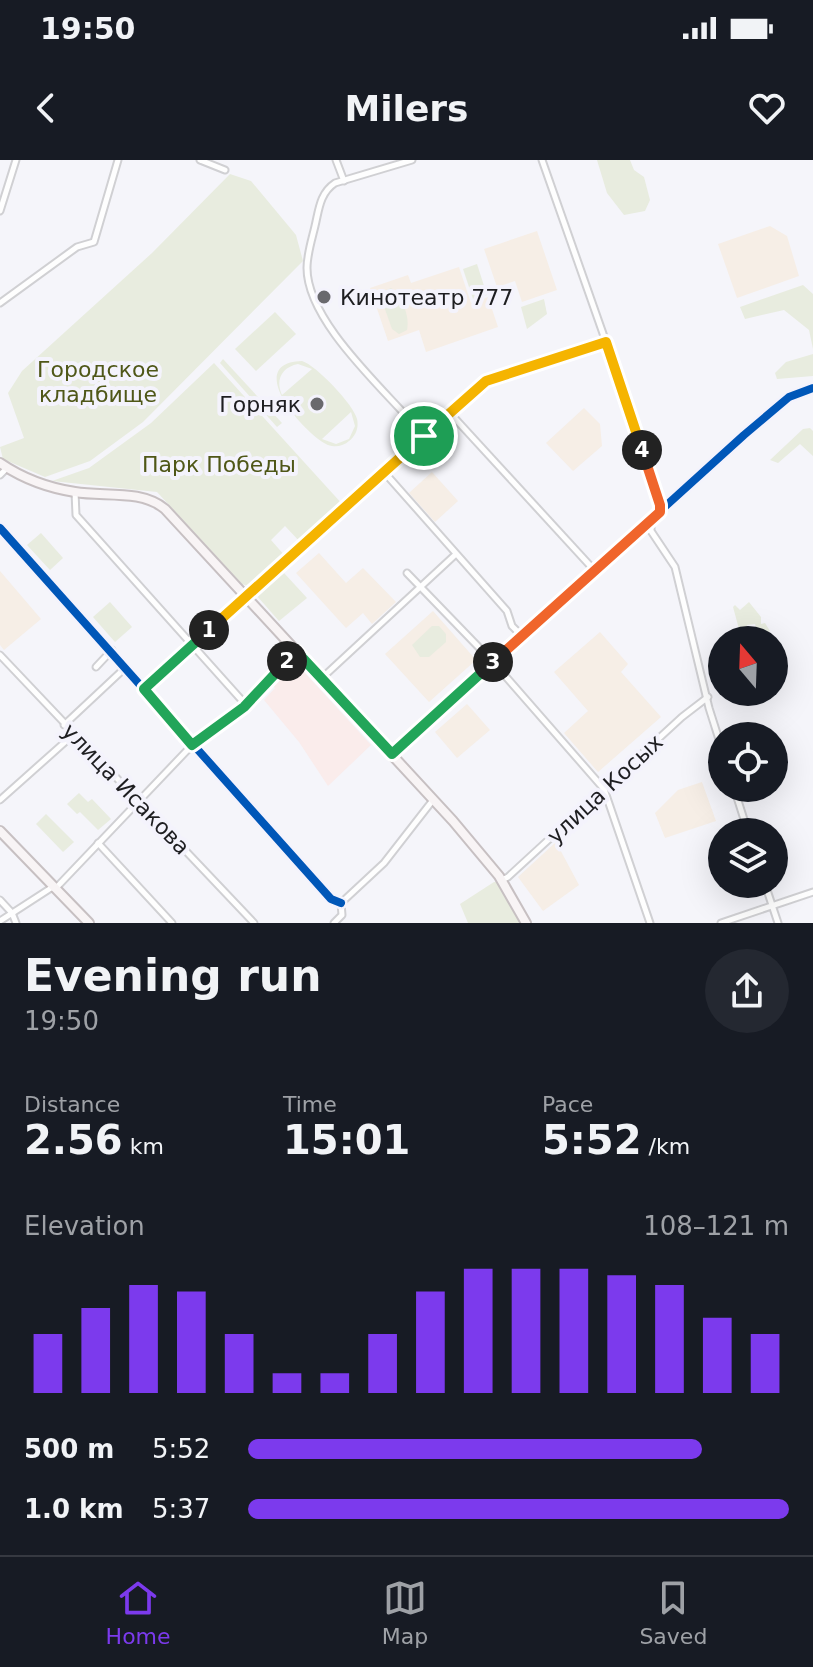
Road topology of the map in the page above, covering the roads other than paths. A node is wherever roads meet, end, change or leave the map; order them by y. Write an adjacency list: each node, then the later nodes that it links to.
1 (16, 160): 10 (street)
2 (118, 160): 11 (street)
3 (200, 160): 7 (street)
4 (336, 160): 9 (street)
5 (412, 160): 9 (street)
6 (542, 160): 12 (street)
7 (210, 161): 8 (street)
8 (225, 170)
9 (344, 181): 15 (street)
10 (0, 211)
11 (0, 303)
12 (606, 342): 14 (street); 19 (street)
13 (813, 388): 19 (street)
14 (450, 413): 15 (street); 23 (street)
15 (424, 436): 17 (street)
16 (2, 467): 18 (main road)
17 (384, 472): 22 (street); 26 (street)
18 (75, 492): 26 (main road); 28 (street)
19 (660, 512): 20 (street)
20 (651, 521): 23 (street); 37 (street)
21 (0, 528): 29 (street)
22 (456, 554): 25 (street); 27 (street)
23 (595, 571): 27 (street)
24 (407, 573): 25 (street)
25 (420, 587): 32 (street); 35 (street)
26 (246, 596): 28 (street); 30 (main road)
27 (522, 636): 32 (street)
28 (192, 645): 36 (street); 38 (street)
29 (112, 650): 33 (street); 34 (street)
30 (296, 651): 35 (main road); 38 (street)
31 (0, 655): 39 (street, улица Исакова)
32 (493, 662): 42 (street); 43 (street)
33 (96, 667)
34 (126, 667): 36 (street); 39 (street)
35 (322, 679): 42 (main road)
36 (144, 689): 41 (street)
37 (708, 697): 43 (street, улица Косых)
38 (246, 705): 41 (street)
39 (64, 725): 40 (street, улица Исакова)
40 (74, 734): 45 (street); 46 (street, улица Исакова)
41 (192, 745): 46 (street); 54 (street)
42 (392, 754): 44 (main road)
43 (604, 789): 49 (street, улица Косых); 64 (street)
44 (433, 799): 49 (main road); 54 (street)
45 (0, 800)
46 (138, 801): 48 (street); 61 (street, улица Исакова)
47 (0, 831): 50 (main road)
48 (98, 843): 50 (street); 60 (street)
49 (502, 880): 63 (main road)
50 (56, 888): 56 (street); 59 (main road)
51 (813, 892): 55 (street)
52 (770, 898): 55 (street)
53 (0, 900): 56 (street)
54 (341, 903): 62 (street)
55 (772, 905): 65 (street); 66 (street)
56 (12, 913): 57 (street); 58 (street)
57 (0, 921)
58 (16, 923)
59 (89, 923)
60 (172, 923)
61 (254, 923)
62 (334, 923)
63 (526, 923)
64 (650, 923)
65 (723, 923)
66 (778, 923)

